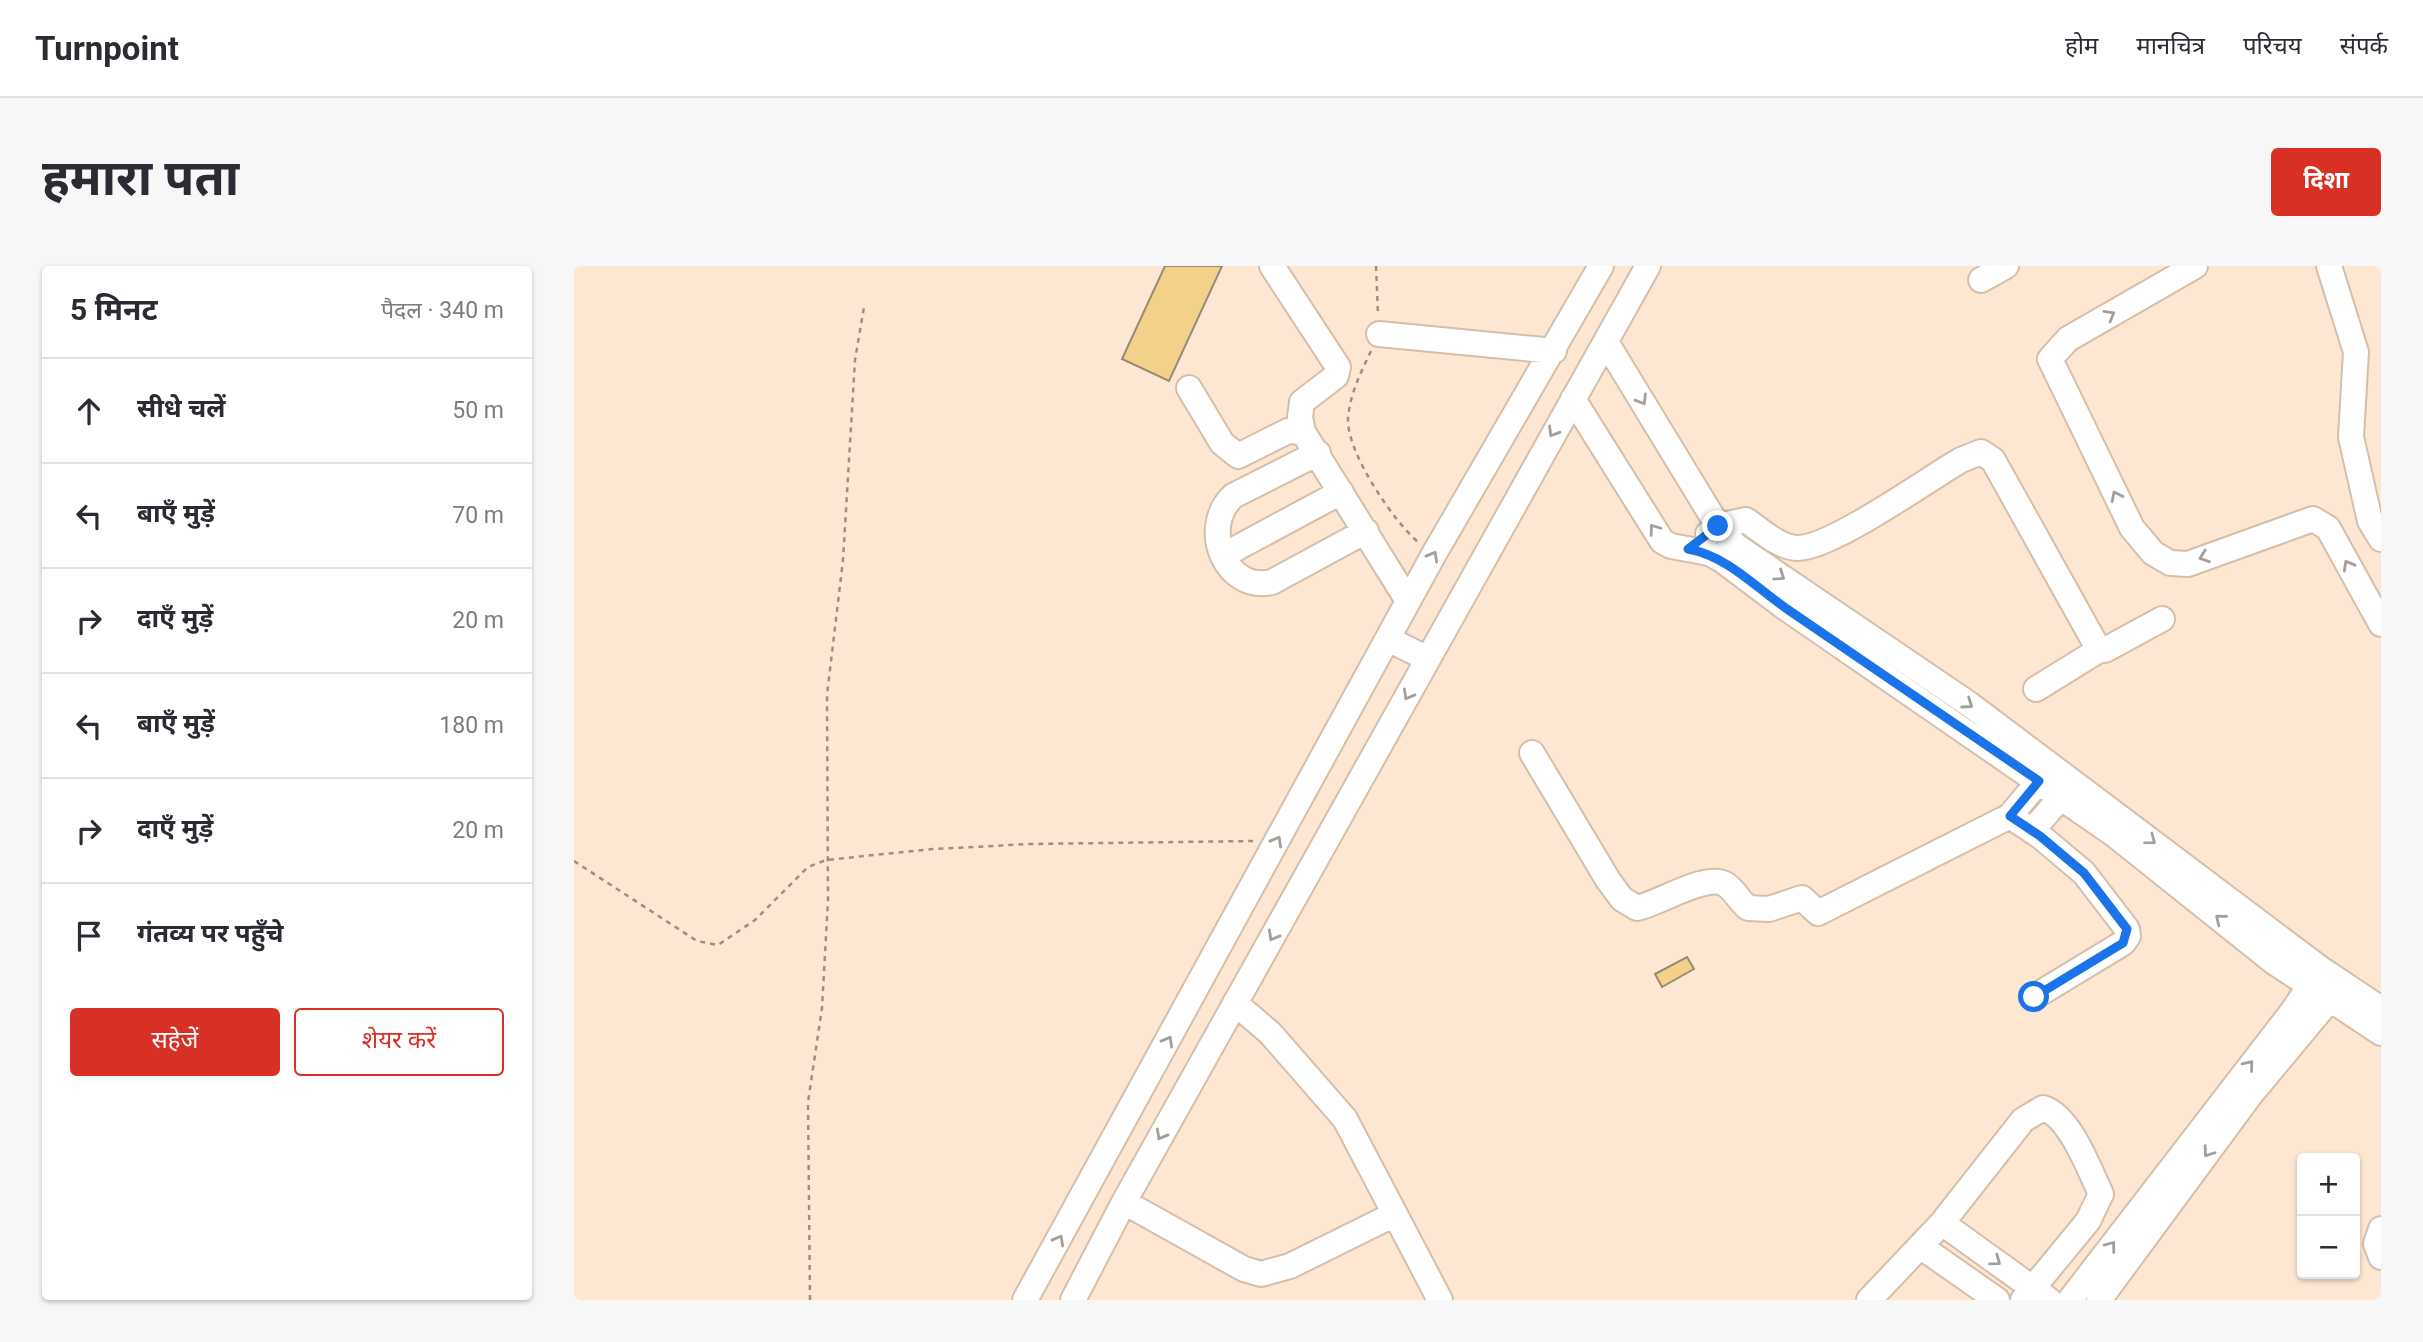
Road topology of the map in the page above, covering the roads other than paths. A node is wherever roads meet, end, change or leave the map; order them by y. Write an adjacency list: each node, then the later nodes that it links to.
1 (1272, 266): 13 (street)
2 (1601, 266): 10 (street)
3 (1648, 266): 9 (street)
4 (2006, 266): 7 (street)
5 (2195, 266): 23 (street, one-way to 5)
6 (2329, 266): 18 (street)
7 (1981, 280)
8 (1379, 334): 10 (street)
9 (1606, 342): 12 (street); 16 (street, one-way to 16)
10 (1554, 351): 21 (street, one-way to 10)
11 (1189, 388): 13 (street)
12 (1573, 399): 19 (street, one-way to 12); 26 (street, one-way to 26)
13 (1303, 432): 14 (street)
14 (1318, 453): 15 (street); 20 (street)
15 (1342, 492): 17 (street); 20 (street)
16 (1718, 526): 19 (street); 25 (street); 31 (street, one-way to 31)
17 (1366, 531): 20 (street); 21 (street)
18 (2381, 539)
19 (1688, 549): 29 (street)
20 (1224, 555)
21 (1408, 601): 24 (street)
22 (2162, 618): 25 (street)
23 (2381, 624)
24 (1388, 639): 26 (street); 46 (street, one-way to 24)
25 (2099, 650): 27 (street)
26 (1428, 659): 36 (street, one-way to 36)
27 (2036, 689)
28 (1532, 753): 32 (street)
29 (2039, 781): 30 (street); 32 (street)
30 (2061, 797): 31 (street); 33 (street)
31 (2091, 807): 34 (street)
32 (2010, 816): 33 (street)
33 (2032, 831): 35 (street)
34 (2325, 984): 37 (street); 38 (street); 51 (street, one-way to 34); 52 (street, one-way to 52)
35 (2034, 997)
36 (1235, 1003): 39 (street, one-way to 39); 40 (street)
37 (2381, 1009)
38 (2381, 1033)
39 (1124, 1202): 40 (street); 47 (street)
40 (1395, 1214): 48 (street)
41 (1942, 1223): 43 (street); 45 (street, one-way to 45); 45 (street)
42 (2381, 1229): 44 (street)
43 (1920, 1246): 49 (street); 50 (street)
44 (2381, 1257)
45 (2035, 1296)
46 (1025, 1300)
47 (1073, 1300)
48 (1440, 1300)
49 (1869, 1300)
50 (1997, 1300)
51 (2070, 1300)
52 (2099, 1300)

